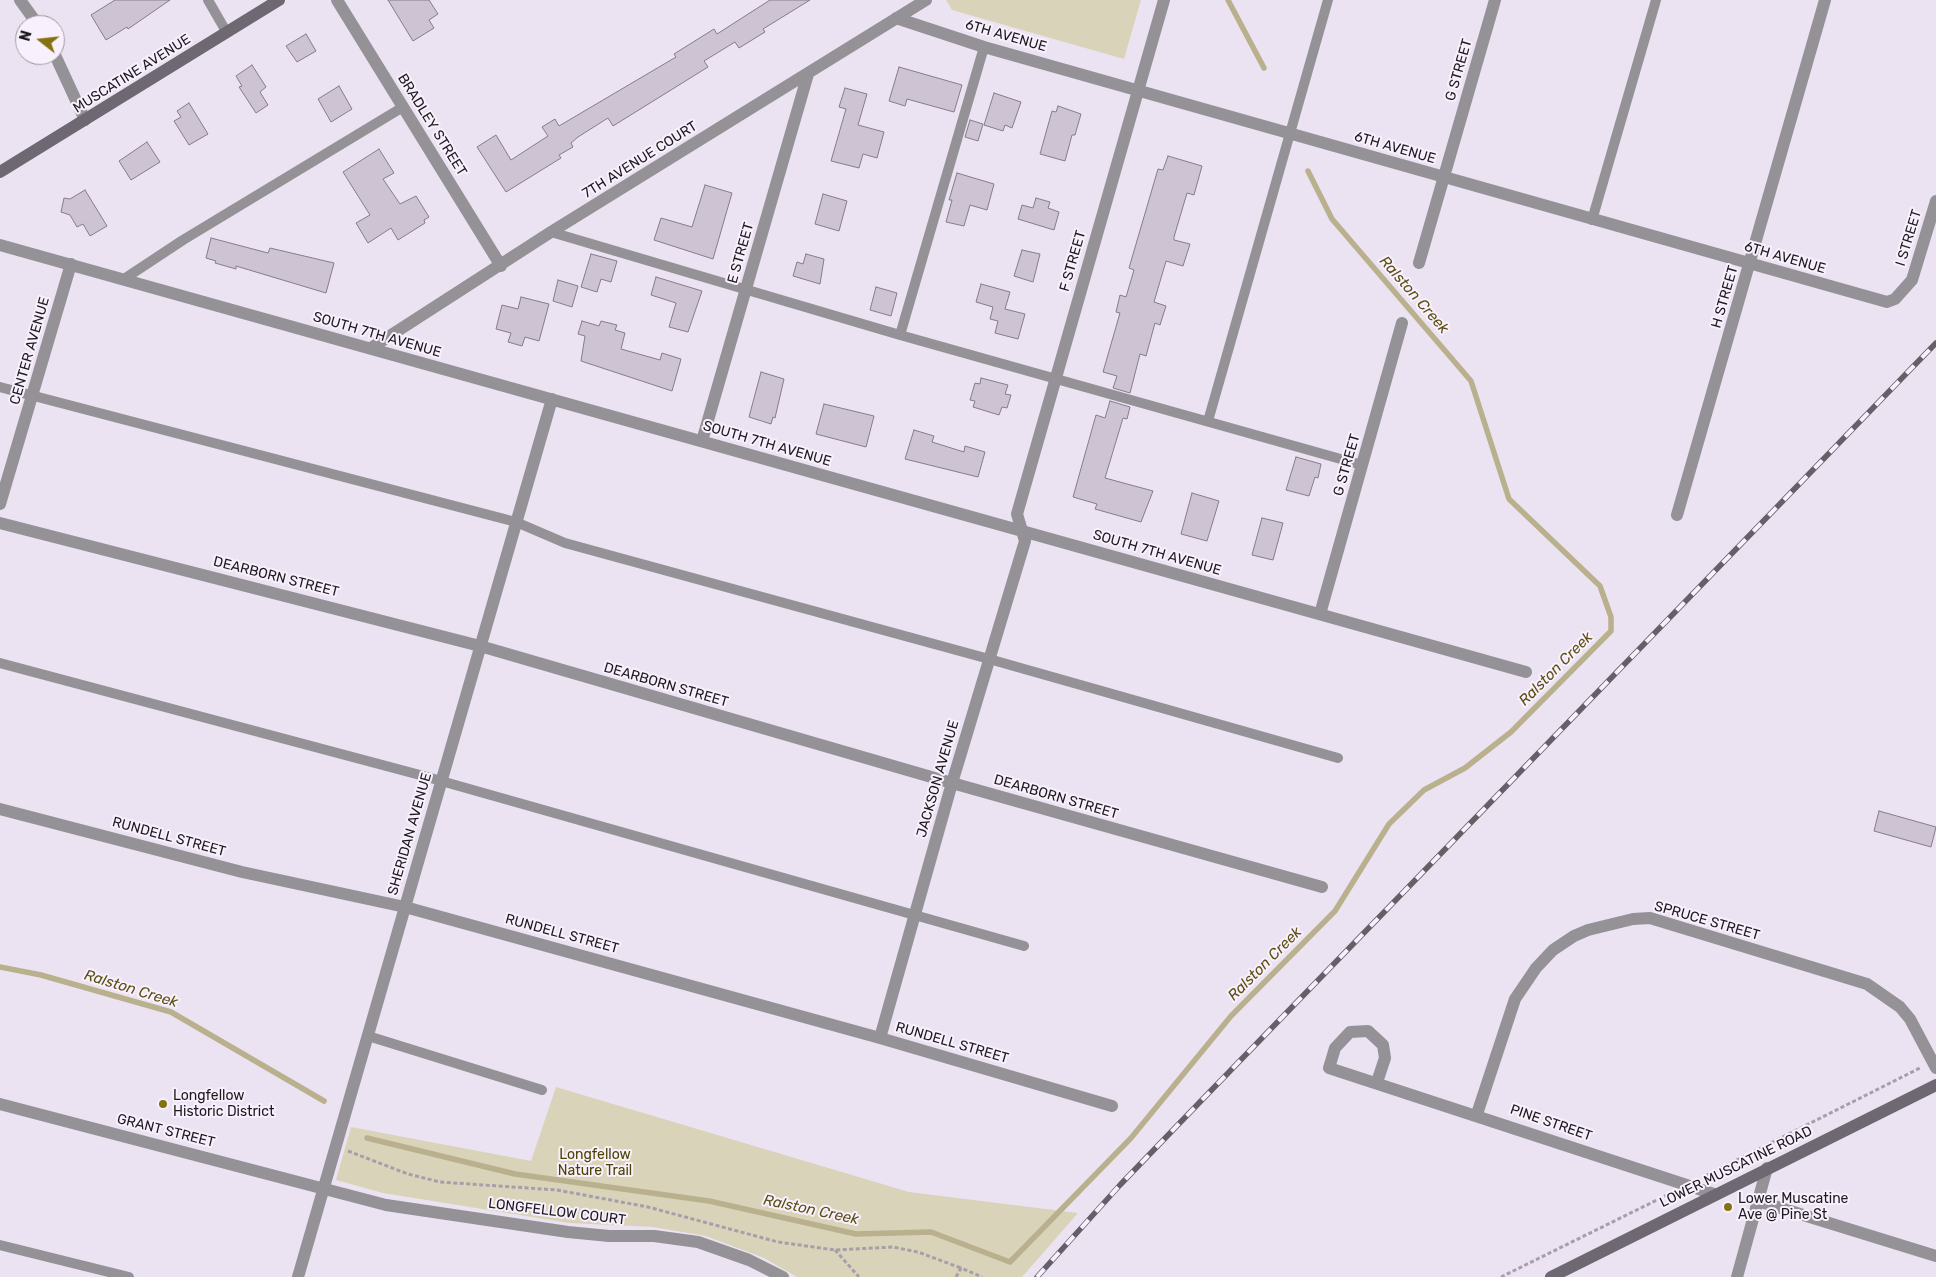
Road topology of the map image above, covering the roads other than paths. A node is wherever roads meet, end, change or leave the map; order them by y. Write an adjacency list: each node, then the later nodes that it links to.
1 (20, 0): 11 (street)
2 (208, 0): 13 (lane)
3 (279, 0): 13 (main road, MUSCATINE AVENUE)
4 (337, 0): 18 (street, BRADLEY STREET)
5 (926, 0): 12 (street, 7TH AVENUE COURT)
6 (1164, 0): 17 (street, F STREET)
7 (1328, 0): 20 (lane)
8 (1495, 0): 22 (street, G STREET)
9 (1656, 0): 24 (lane)
10 (1825, 0): 29 (street, H STREET)
11 (31, 15)
12 (896, 18): 14 (street, 6TH AVENUE); 16 (street, 7TH AVENUE COURT)
13 (227, 32): 19 (main road, MUSCATINE AVENUE)
14 (984, 47): 17 (street, 6TH AVENUE); 35 (lane)
15 (60, 65): 19 (street)
16 (808, 74): 25 (street, 7TH AVENUE COURT); 32 (street, E STREET)
17 (1139, 89): 20 (street, 6TH AVENUE); 37 (street, F STREET)
18 (402, 107): 30 (street, BRADLEY STREET); 31 (lane)
19 (85, 120): 21 (main road, MUSCATINE AVENUE)
20 (1288, 133): 22 (street, 6TH AVENUE); 41 (lane)
21 (0, 172)
22 (1444, 178): 24 (street, 6TH AVENUE); 27 (street, G STREET)
23 (1936, 201): 33 (street, I STREET)
24 (1592, 220): 29 (street, 6TH AVENUE)
25 (551, 232): 30 (street, 7TH AVENUE COURT); 32 (lane)
26 (0, 245): 28 (street, SOUTH 7TH AVENUE)
27 (1419, 263)
28 (71, 264): 31 (street, SOUTH 7TH AVENUE); 39 (street, CENTER AVENUE)
29 (1750, 264): 33 (street, 6TH AVENUE); 45 (street, H STREET)
30 (501, 266): 36 (street, 7TH AVENUE COURT)
31 (124, 279): 36 (street, SOUTH 7TH AVENUE)
32 (746, 290): 35 (lane); 42 (street, E STREET)
33 (1887, 302)
34 (1402, 323): 43 (street, G STREET)
35 (900, 335): 37 (lane)
36 (371, 348): 40 (street, SOUTH 7TH AVENUE)
37 (1055, 378): 41 (lane); 48 (street, F STREET)
38 (0, 387): 39 (lane)
39 (32, 396): 44 (street, CENTER AVENUE); 47 (lane)
40 (552, 399): 42 (street, SOUTH 7TH AVENUE); 47 (street, SHERIDAN AVENUE)
41 (1208, 421): 43 (lane)
42 (702, 441): 48 (street, SOUTH 7TH AVENUE)
43 (1362, 465): 49 (street, G STREET)
44 (0, 504)
45 (1676, 515)
46 (0, 522): 50 (street, DEARBORN STREET)
47 (516, 522): 50 (street, SHERIDAN AVENUE); 51 (lane)
48 (1021, 530): 49 (street, SOUTH 7TH AVENUE); 51 (street, JACKSON AVENUE)
49 (1320, 614): 53 (street, SOUTH 7TH AVENUE)
50 (480, 646): 55 (street, SHERIDAN AVENUE); 56 (street, DEARBORN STREET)
51 (989, 659): 54 (lane); 56 (street, JACKSON AVENUE)
52 (0, 664): 55 (lane)
53 (1526, 672)
54 (1338, 758)
55 (441, 781): 59 (street, SHERIDAN AVENUE); 60 (lane)
56 (952, 783): 58 (street, DEARBORN STREET); 60 (street, JACKSON AVENUE)
57 (0, 809): 59 (street, RUNDELL STREET)
58 (1322, 887)
59 (405, 907): 62 (street, SHERIDAN AVENUE); 63 (street, RUNDELL STREET)
60 (915, 915): 61 (lane); 63 (street, JACKSON AVENUE)
61 (1024, 946)
62 (368, 1036): 67 (lane); 72 (street, SHERIDAN AVENUE)
63 (880, 1038): 69 (street, RUNDELL STREET)
64 (1934, 1065): 70 (street, SPRUCE STREET)
65 (1377, 1082): 65 (street, PINE STREET); 70 (street, PINE STREET)
66 (1936, 1085): 71 (main road, LOWER MUSCATINE ROAD)
67 (542, 1090)
68 (0, 1104): 72 (street, GRANT STREET)
69 (1112, 1106)
70 (1477, 1114): 73 (street, PINE STREET)
71 (1767, 1168): 73 (main road, LOWER MUSCATINE ROAD); 74 (street)
72 (324, 1188): 78 (street, SHERIDAN AVENUE); 79 (street, LONGFELLOW COURT)
73 (1714, 1194): 80 (main road, LOWER MUSCATINE ROAD)
74 (1758, 1201): 76 (street); 81 (street)
75 (0, 1245): 77 (lane)
76 (1936, 1256)
77 (129, 1277)
78 (298, 1277)
79 (783, 1277)
80 (1551, 1277)
81 (1737, 1277)

